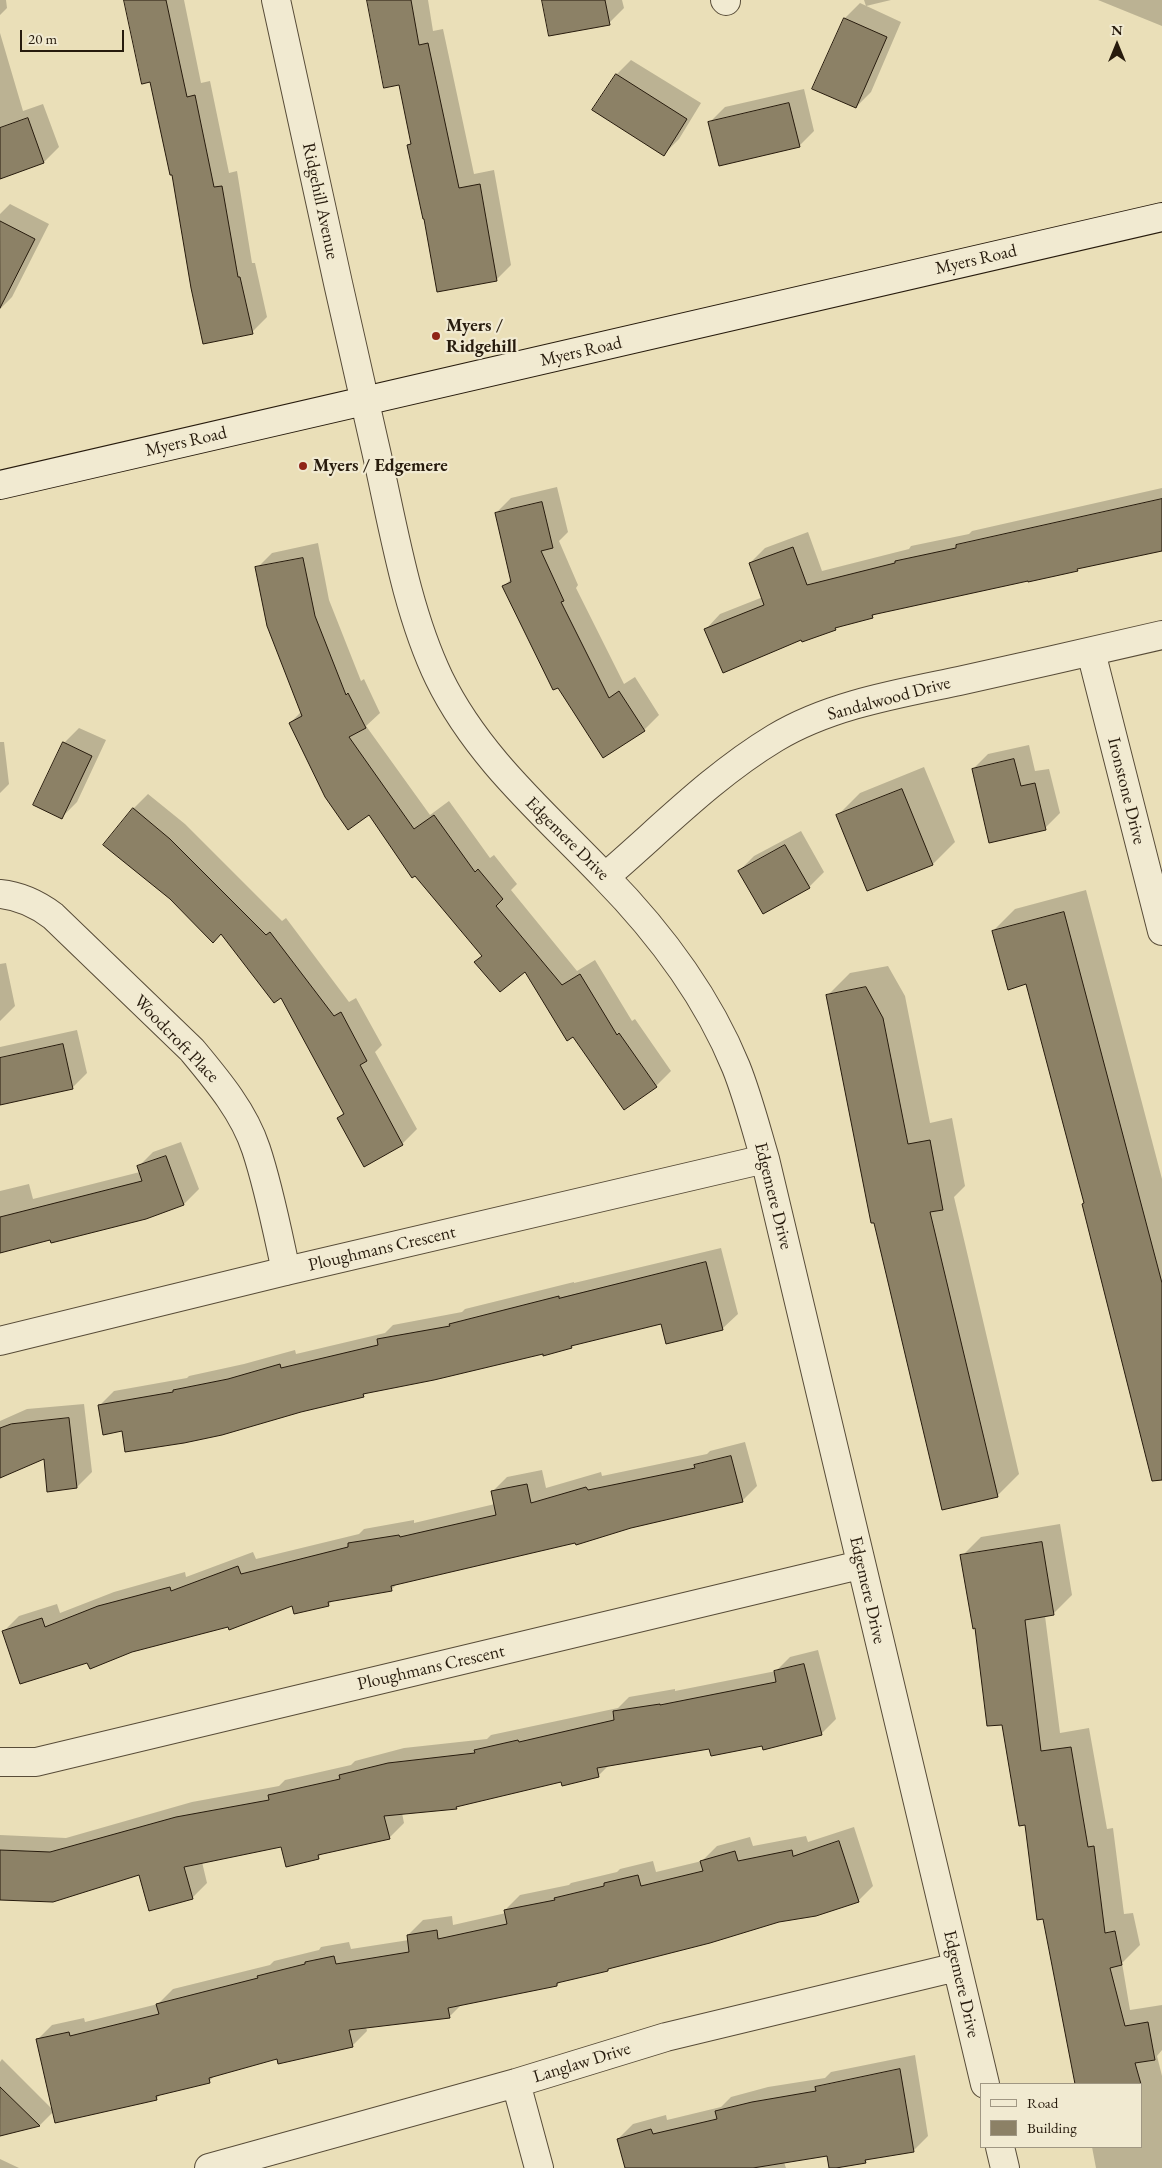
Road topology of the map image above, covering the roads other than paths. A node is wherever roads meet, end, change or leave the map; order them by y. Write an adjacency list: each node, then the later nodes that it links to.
1 (276, 0): 3 (street, Ridgehill Avenue)
2 (1162, 217): 3 (street, Myers Road)
3 (364, 402): 4 (street, Myers Road); 7 (street, Edgemere Drive)
4 (0, 485)
5 (1162, 635): 6 (street, Sandalwood Drive)
6 (1091, 652): 7 (street, Sandalwood Drive); 9 (street, Ironstone Drive)
7 (606, 877): 10 (street, Edgemere Drive)
8 (0, 894): 11 (street, Woodcroft Place)
9 (1162, 931)
10 (765, 1159): 11 (street, Ploughmans Crescent); 13 (street, Edgemere Drive)
11 (286, 1271): 12 (street, Ploughmans Crescent)
12 (0, 1341)
13 (860, 1565): 14 (street, Ploughmans Crescent); 15 (street, Edgemere Drive)
14 (0, 1762)
15 (957, 1966): 16 (street, Langlaw Drive); 17 (street, Edgemere Drive)
16 (516, 2083): 19 (street, Langlaw Drive); 20 (street)
17 (985, 2083)
18 (1000, 2148): 21 (street)
19 (209, 2168)
20 (540, 2168)
21 (1005, 2168)

